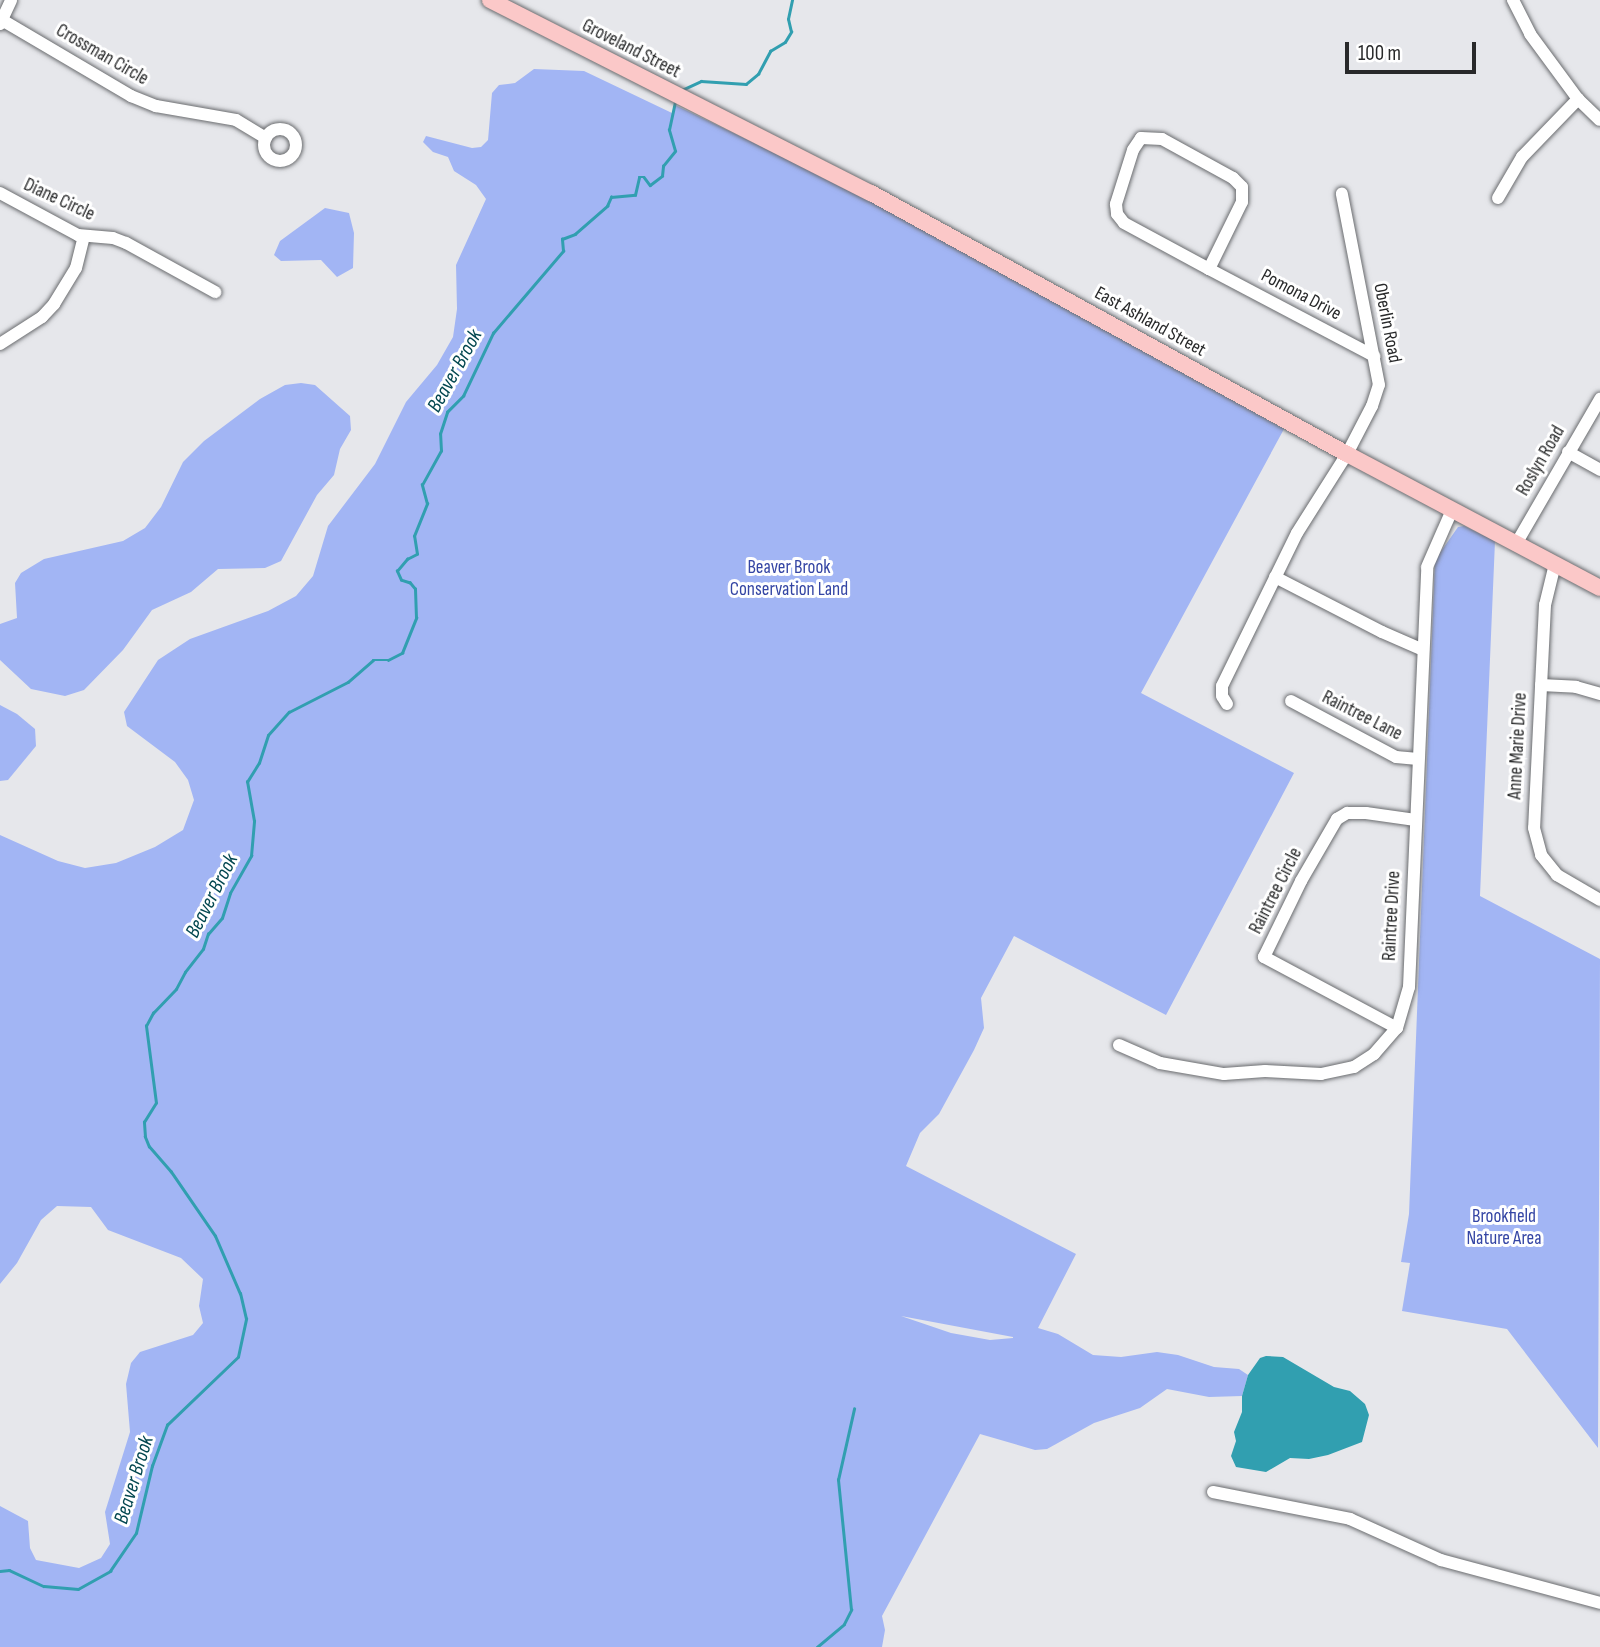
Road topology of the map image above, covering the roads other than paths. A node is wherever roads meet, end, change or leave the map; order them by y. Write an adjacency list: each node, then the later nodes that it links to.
1 (11, 0): 4 (street)
2 (1513, 0): 6 (street)
3 (499, 2): 5 (main road, Groveland Street)
4 (1, 22): 8 (street, Crossman Circle)
5 (677, 97): 19 (main road, East Ashland Street)
6 (1578, 99): 7 (street); 11 (street)
7 (1600, 120)
8 (266, 138)
9 (0, 193): 12 (street, Diane Circle)
10 (1342, 194): 16 (street, Oberlin Road)
11 (1498, 198)
12 (84, 237): 14 (street, Diane Circle); 15 (street)
13 (1209, 269): 13 (street, Pomona Drive); 16 (street, Pomona Drive)
14 (215, 292)
15 (0, 344)
16 (1374, 356): 19 (street, Oberlin Road)
17 (1600, 399): 18 (street, Roslyn Road)
18 (1568, 452): 20 (street); 22 (street, Roslyn Road)
19 (1347, 454): 21 (main road, East Ashland Street); 24 (street, Oberlin Road)
20 (1600, 470)
21 (1452, 510): 22 (main road, East Ashland Street); 26 (street, Raintree Drive)
22 (1516, 544): 23 (main road, East Ashland Street)
23 (1555, 564): 25 (main road, East Ashland Street); 27 (street, Anne Marie Drive)
24 (1276, 577): 26 (street); 30 (street, Oberlin Road)
25 (1600, 588)
26 (1423, 650): 31 (street, Raintree Drive)
27 (1541, 685): 28 (street); 33 (street, Anne Marie Drive)
28 (1600, 694)
29 (1291, 701): 31 (street, Raintree Lane)
30 (1227, 704)
31 (1418, 759): 32 (street, Raintree Drive)
32 (1416, 820): 34 (street, Raintree Drive); 34 (street, Raintree Circle)
33 (1600, 901)
34 (1397, 1028): 35 (street, Raintree Drive)
35 (1119, 1045)
36 (1213, 1492): 37 (street)
37 (1600, 1603)

